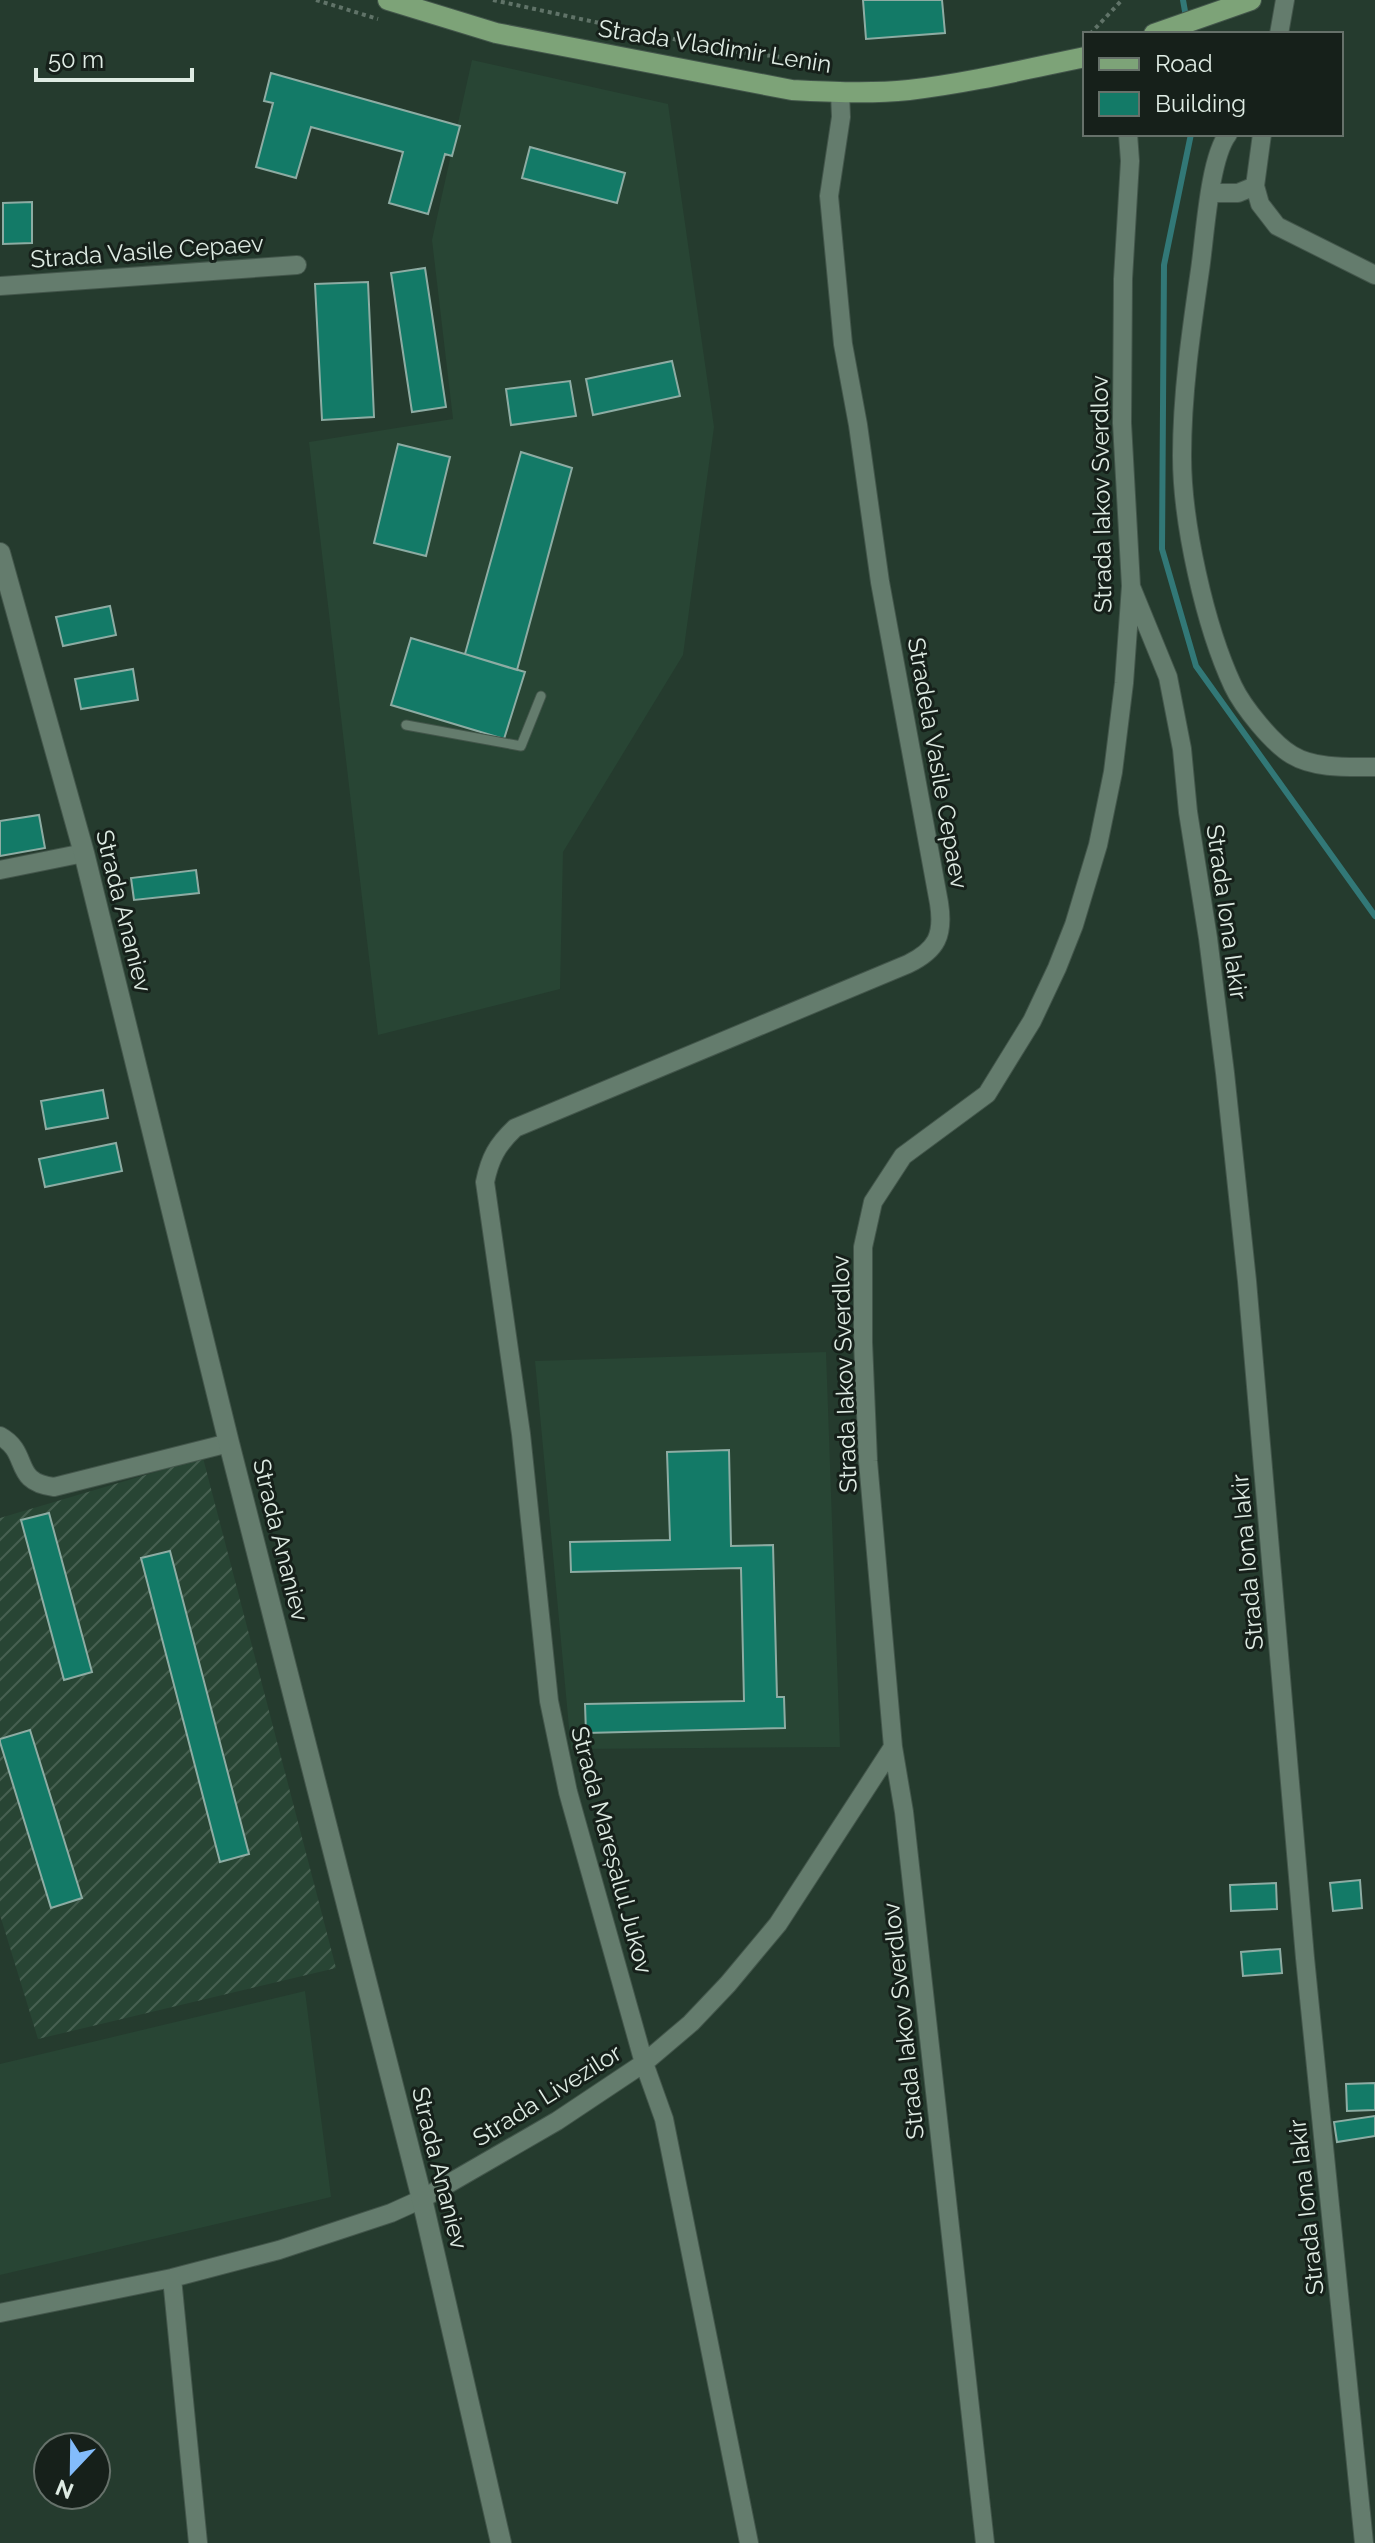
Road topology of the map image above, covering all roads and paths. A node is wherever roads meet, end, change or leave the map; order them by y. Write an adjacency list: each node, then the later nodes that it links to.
1 (388, 0): 11 (main road, Strada Vladimir Lenin)
2 (493, 0): 10 (path)
3 (1122, 0): 6 (path)
4 (1285, 0): 8 (street)
5 (1245, 2): 7 (main road)
6 (1092, 32)
7 (1160, 32)
8 (1279, 32)
9 (1083, 57): 11 (main road, Strada Vladimir Lenin)
10 (825, 62)
11 (840, 93): 27 (street, Stradela Vasile Cepaev)
12 (1128, 136): 21 (street, Strada Iakov Sverdlov)
13 (1226, 136): 16 (street)
14 (1262, 136): 15 (street)
15 (1255, 186): 16 (street); 18 (street)
16 (1211, 193): 24 (street)
17 (297, 265): 19 (street, Strada Vasile Cepaev)
18 (1375, 275)
19 (0, 286)
20 (0, 553): 25 (street, Strada Ananiev)
21 (1131, 586): 30 (street, Strada Iakov Sverdlov); 39 (street, Strada Iona Iakir)
22 (541, 696): 23 (lane)
23 (406, 725)
24 (1375, 767)
25 (84, 853): 26 (street); 29 (street, Strada Ananiev)
26 (0, 870)
27 (489, 1160): 31 (street, Strada Mareșalul Jukov)
28 (0, 1436): 29 (street)
29 (229, 1443): 32 (street, Strada Ananiev)
30 (893, 1747): 31 (street, Strada Livezilor); 38 (street, Strada Iakov Sverdlov)
31 (644, 2063): 32 (street, Strada Livezilor); 37 (street, Strada Mareșalul Jukov)
32 (422, 2199): 33 (street, Strada Livezilor); 36 (street, Strada Ananiev)
33 (172, 2278): 34 (street, Strada Livezilor); 35 (street)
34 (0, 2313)
35 (198, 2543)
36 (501, 2543)
37 (749, 2543)
38 (985, 2543)
39 (1364, 2543)

